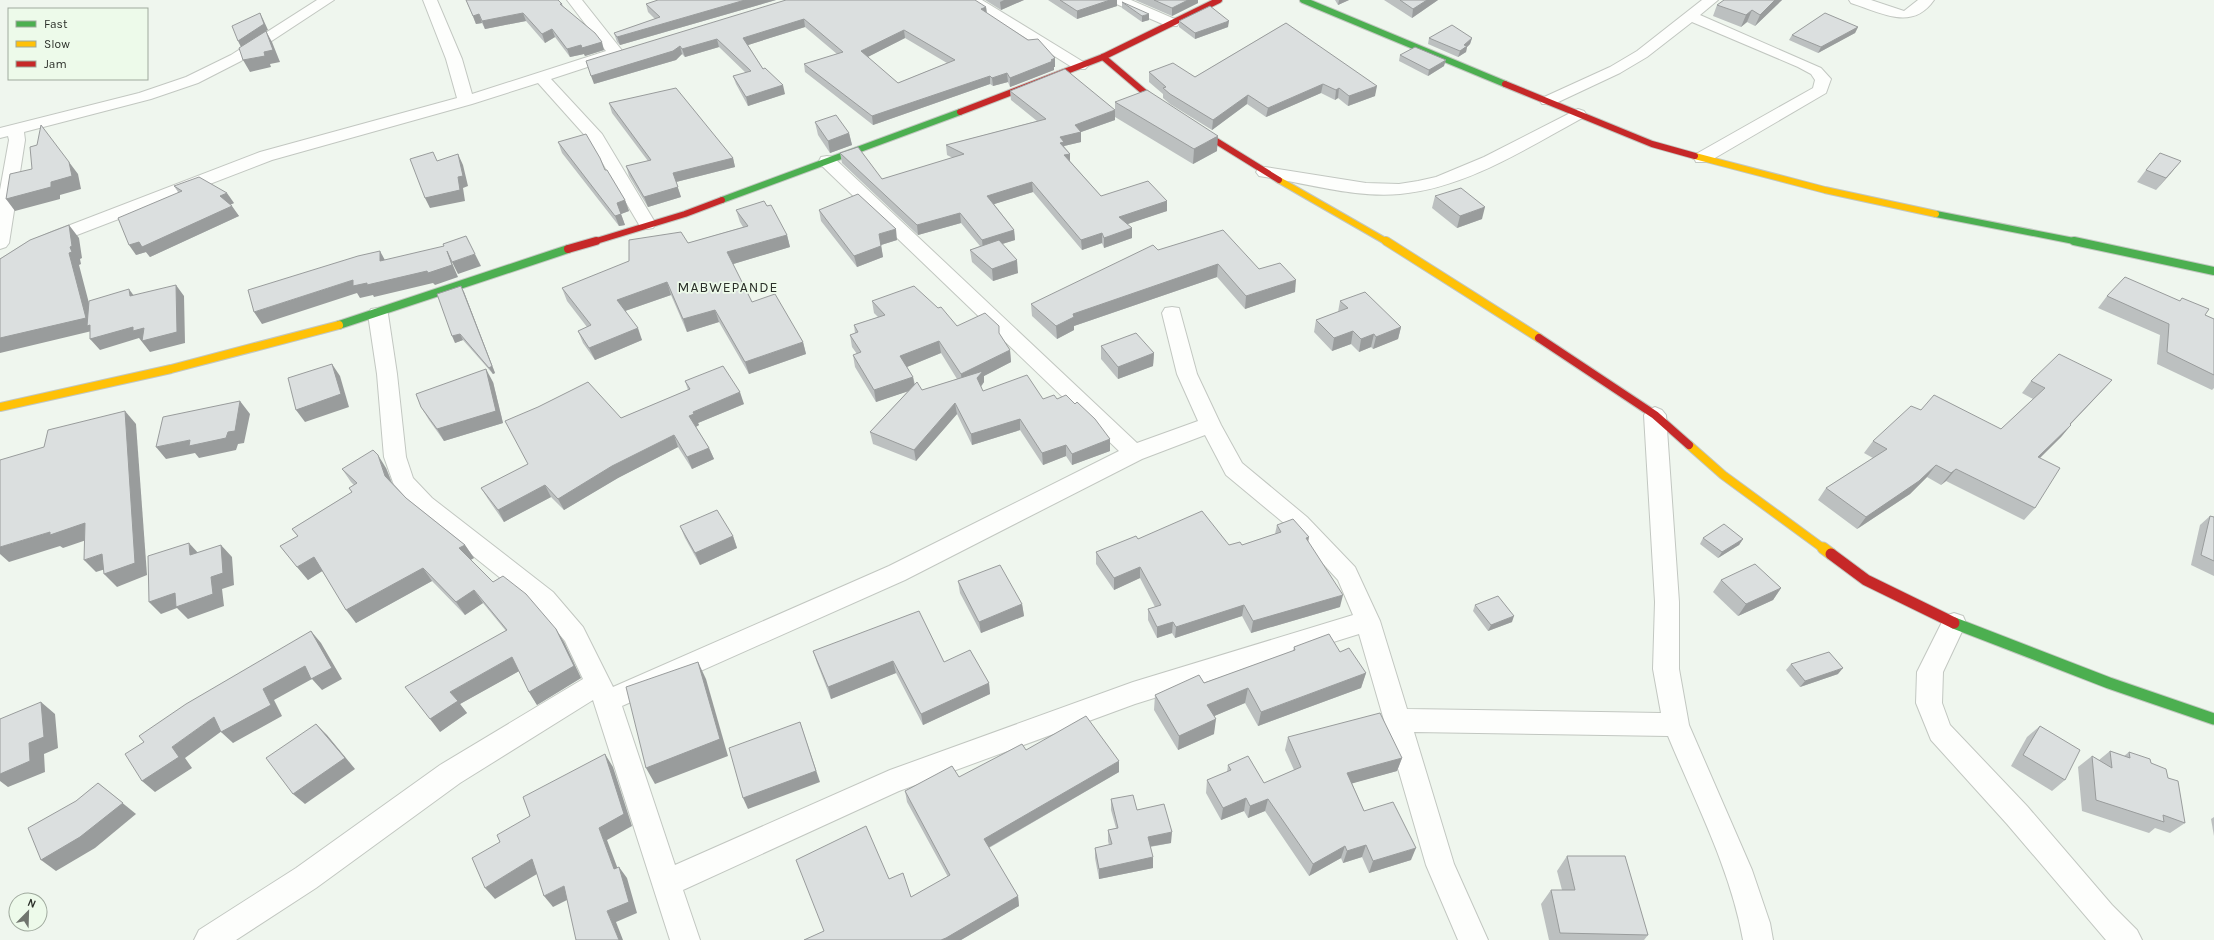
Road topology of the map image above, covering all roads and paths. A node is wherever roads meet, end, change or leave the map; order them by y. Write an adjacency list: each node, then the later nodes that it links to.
1 (326, 0): 19 (street)
2 (430, 0): 16 (street)
3 (972, 0): 14 (street)
4 (1119, 0): 12 (street)
5 (1219, 0): 12 (street)
6 (1303, 0): 17 (street)
7 (1711, 0): 11 (street)
8 (1856, 0): 9 (street)
9 (1927, 0)
10 (581, 1): 15 (street)
11 (1689, 16): 17 (street); 20 (street)
12 (1172, 23): 13 (street)
13 (1103, 57): 14 (street); 22 (street)
14 (1080, 66): 21 (street)
15 (542, 78): 16 (street); 23 (street)
16 (466, 101): 25 (street)
17 (1548, 101): 18 (street)
18 (1578, 114): 20 (street); 22 (street)
19 (8, 132): 24 (street)
20 (1702, 158): 26 (street)
21 (827, 161): 23 (street); 32 (street)
22 (1265, 172): 30 (street)
23 (647, 224): 28 (street)
24 (0, 243)
25 (0, 268)
26 (2214, 271)
27 (1172, 313): 31 (street)
28 (378, 314): 29 (street); 35 (street)
29 (0, 406)
30 (1655, 415): 34 (street); 38 (street)
31 (1210, 425): 32 (street); 33 (street)
32 (1134, 453): 35 (street)
33 (1368, 621): 37 (street); 39 (street)
34 (1954, 623): 36 (street); 44 (street)
35 (603, 692): 39 (street); 40 (street)
36 (2214, 719)
37 (1397, 720): 38 (street); 42 (street)
38 (1676, 724): 43 (street)
39 (668, 882): 41 (street)
40 (209, 940)
41 (685, 940)
42 (1473, 940)
43 (1758, 940)
44 (2128, 940)

